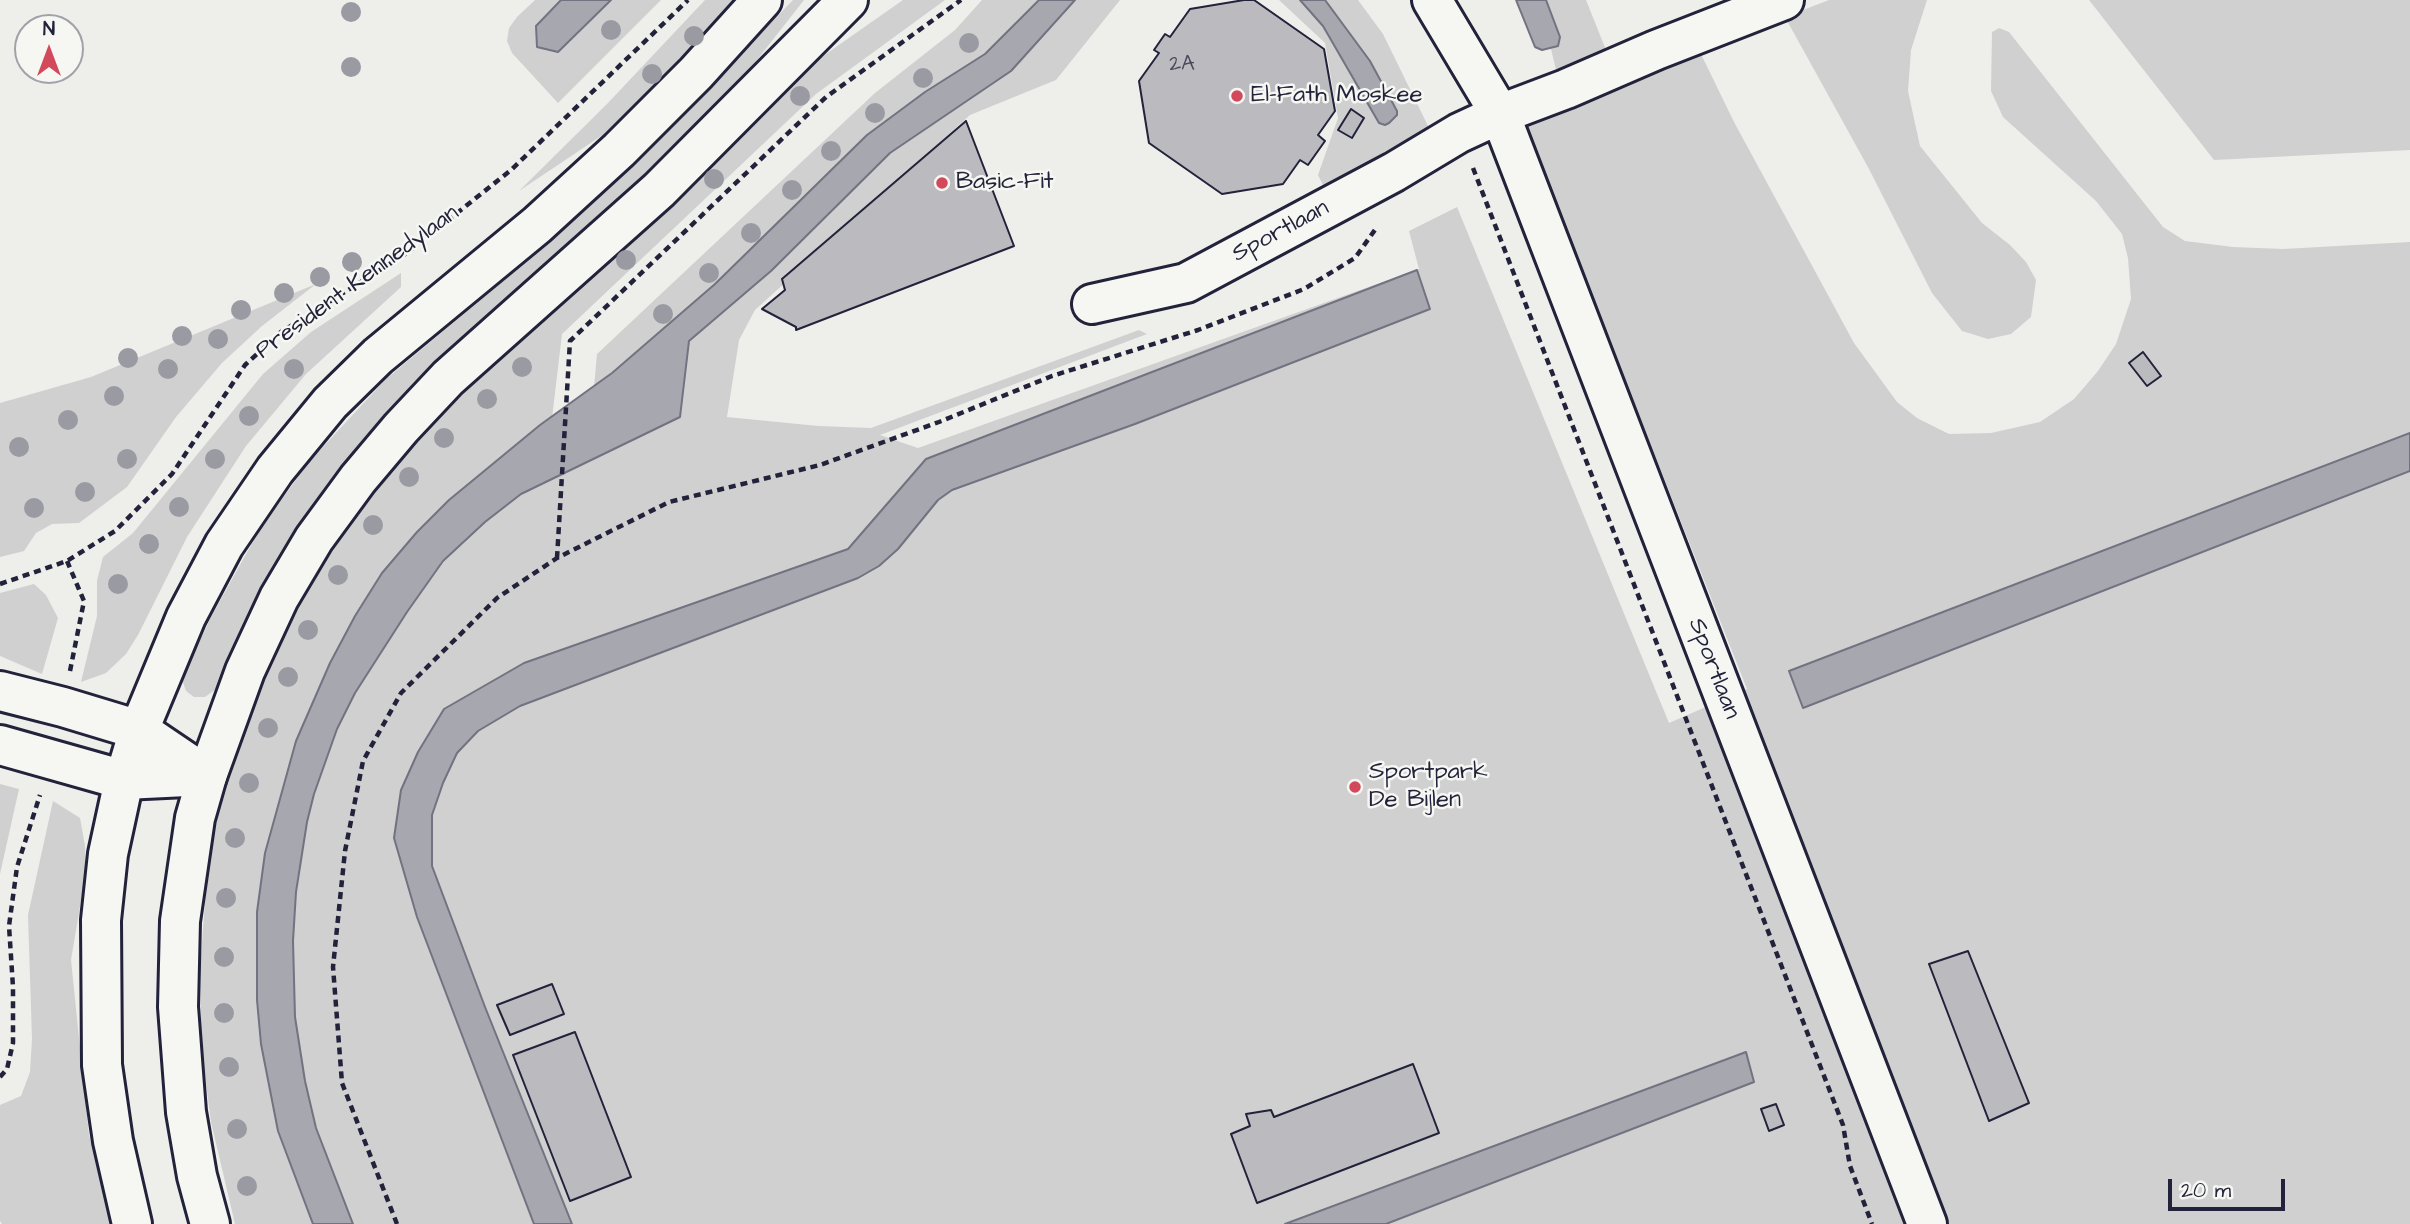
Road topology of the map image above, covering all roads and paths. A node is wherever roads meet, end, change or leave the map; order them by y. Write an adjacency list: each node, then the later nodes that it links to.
1 (688, 0): 12 (path, President Kennedylaan)
2 (762, 0): 16 (main road)
3 (848, 0): 19 (main road)
4 (961, 0): 11 (path)
5 (1432, 0): 7 (main road, Sportlaan)
6 (1784, 0): 7 (main road, Sportlaan)
7 (1500, 114): 8 (main road, Sportlaan); 26 (main road, Sportlaan)
8 (1459, 133): 9 (main road, Sportlaan); 25 (path, Sportlaan)
9 (1394, 172): 10 (main road, Sportlaan); 11 (path)
10 (1092, 304)
11 (557, 558): 24 (path)
12 (67, 561): 13 (path, President Kennedylaan); 15 (path)
13 (0, 584)
14 (0, 691): 15 (main road)
15 (63, 707): 16 (main road)
16 (139, 730): 19 (main road); 20 (main road)
17 (0, 745): 18 (main road)
18 (52, 759): 20 (main road); 21 (path)
19 (207, 776): 20 (main road); 23 (main road)
20 (124, 780): 22 (main road)
21 (0, 1077)
22 (132, 1224)
23 (210, 1224)
24 (397, 1224)
25 (1872, 1224)
26 (1927, 1224)

